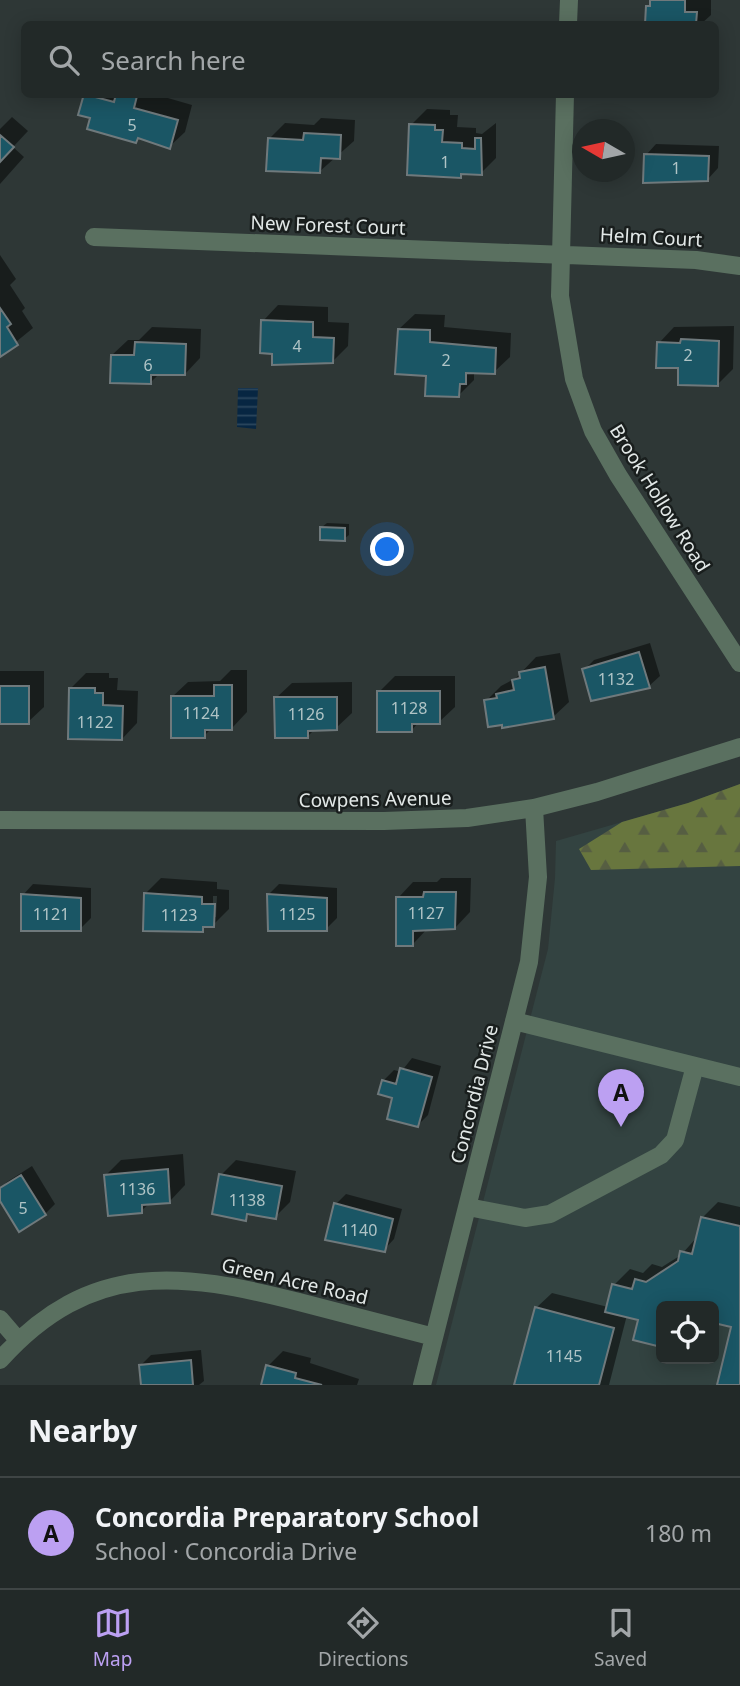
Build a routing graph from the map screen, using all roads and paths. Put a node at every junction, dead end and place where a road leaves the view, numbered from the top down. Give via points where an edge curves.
1 (569, 0) edge
2 (568, 21) edge
3 (565, 98) edge
4 (94, 237) dead end
5 (560, 254) junction
6 (740, 267) edge
7 (740, 663) edge
8 (740, 747) edge
9 (534, 808) junction
10 (0, 820) edge
11 (514, 1021) junction
12 (695, 1066) junction
13 (740, 1077) edge
14 (468, 1207) junction
15 (0, 1319) edge
16 (434, 1337) junction
17 (18, 1340) junction
18 (0, 1360) edge
19 (422, 1385) edge

1 - 2 street
3 - 5 street, Brook Hollow Road
4 - 5 street, New Forest Court
5 - 6 street, Helm Court via 696,260
5 - 7 street, Brook Hollow Road via 564,330 573,379 593,431
8 - 9 street, Cowpens Avenue via 643,780
9 - 10 street, Cowpens Avenue via 430,821
9 - 11 street, Concordia Drive via 536,917
11 - 12 street
11 - 14 street, Concordia Drive
12 - 13 street
12 - 14 street via 674,1140 661,1155 550,1214 525,1218
14 - 16 street, Concordia Drive
15 - 17 street
16 - 17 street, Green Acre Road via 232,1285 157,1278 123,1283 86,1297 47,1317
16 - 19 street, Concordia Drive
17 - 18 street, Green Acre Road

